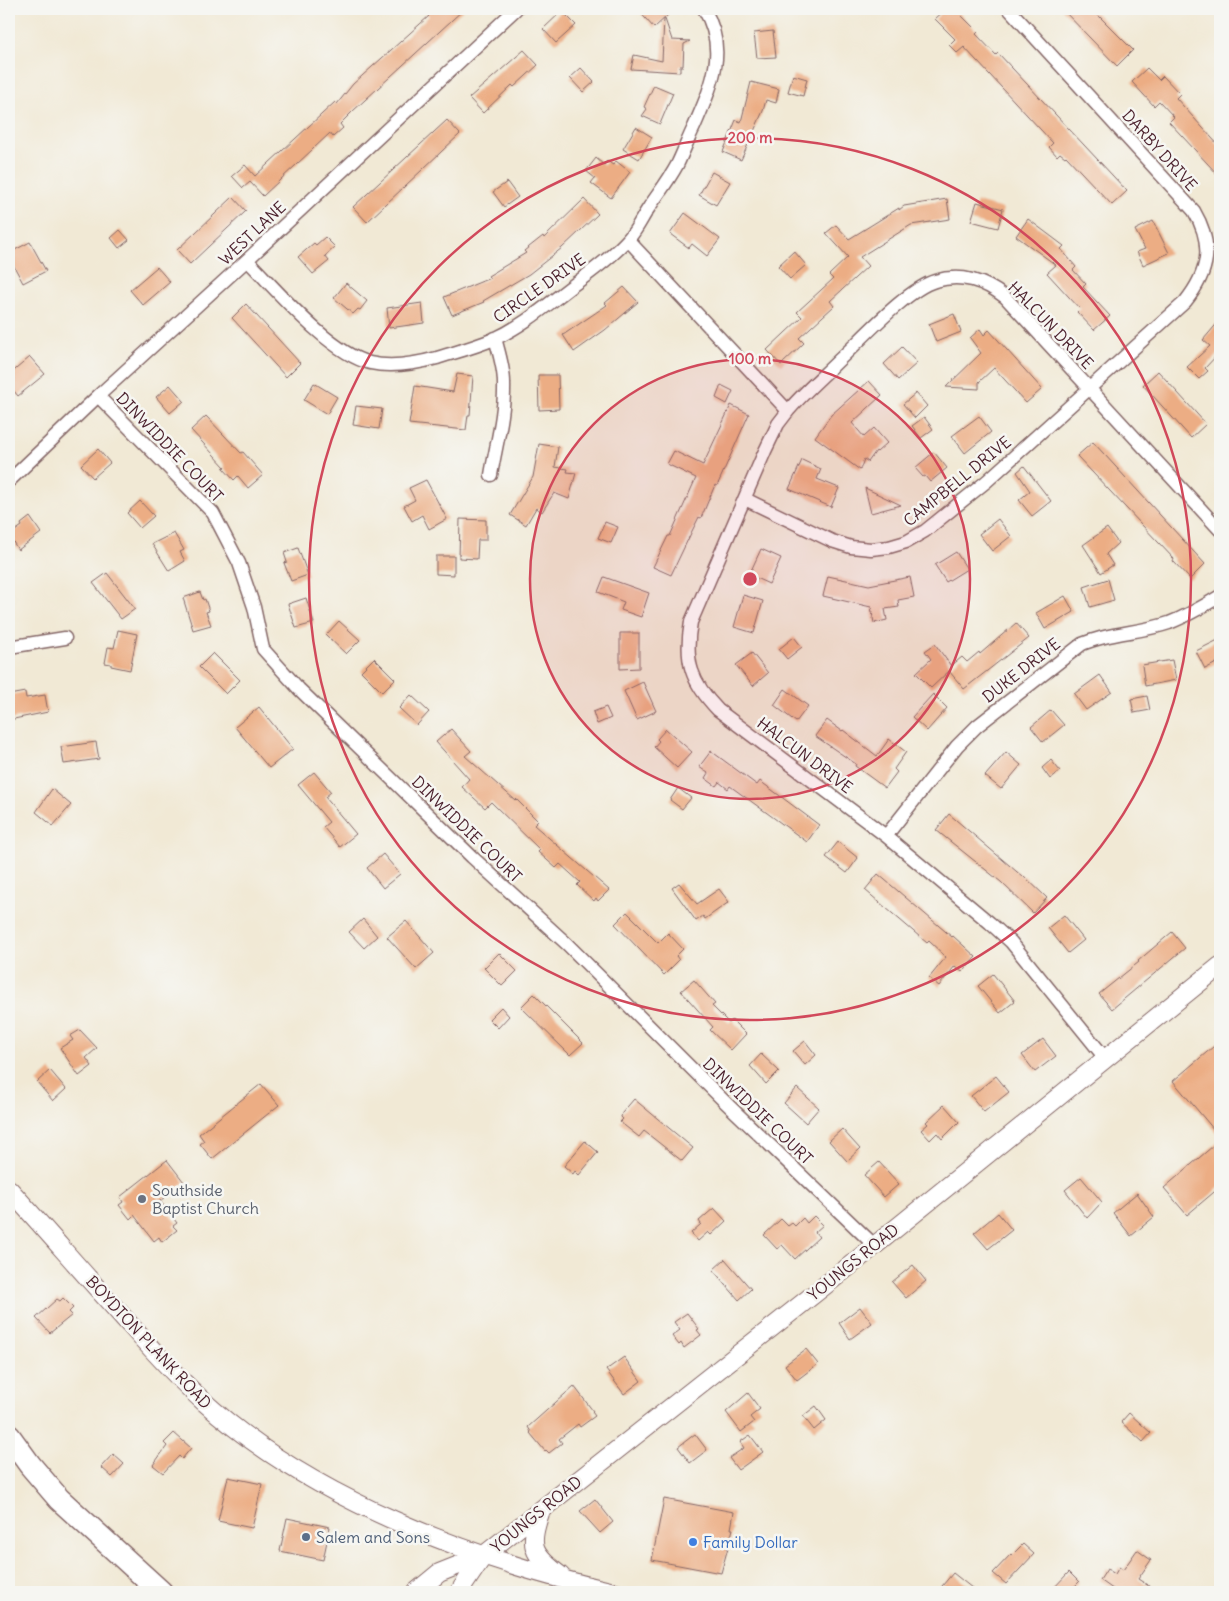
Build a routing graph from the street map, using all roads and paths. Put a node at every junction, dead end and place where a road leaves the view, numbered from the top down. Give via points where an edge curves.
1 (516, 9) edge
2 (704, 9) edge
3 (1009, 9) edge
4 (628, 240) junction
5 (246, 260) junction
6 (495, 338) junction
7 (1090, 389) junction
8 (98, 396) junction
9 (788, 411) junction
10 (491, 475) dead end
11 (9, 481) edge
12 (744, 499) junction
13 (1220, 530) edge
14 (1220, 596) edge
15 (65, 638) dead end
16 (9, 646) edge
17 (886, 836) junction
18 (1220, 966) edge
19 (1105, 1058) junction
20 (9, 1189) edge
21 (874, 1246) junction
22 (9, 1436) edge
23 (541, 1509) junction
24 (484, 1555) junction
25 (569, 1582) junction
26 (161, 1592) edge
27 (416, 1592) edge
28 (460, 1592) edge
29 (614, 1592) edge

1 - 5 street, WEST LANE
2 - 4 street, CIRCLE DRIVE via 716,48 711,88 676,165
3 - 7 street, DARBY DRIVE via 1194,211 1205,235 1206,264 1195,290
4 - 6 street, CIRCLE DRIVE via 582,280
4 - 9 street
5 - 6 street, CIRCLE DRIVE via 317,331 348,354 368,362 397,366 427,361
5 - 8 street, WEST LANE
6 - 10 street via 502,367 504,402
7 - 9 street, HALCUN DRIVE via 999,292 981,281 950,277 934,281 912,293
7 - 12 street, CAMPBELL DRIVE via 987,481 925,531 898,544 872,549 832,542
7 - 13 street, HALCUN DRIVE
8 - 11 street, WEST LANE
8 - 21 street, DINWIDDIE COURT via 213,513 239,563 254,607 263,649 306,696 567,944
9 - 12 street, HALCUN DRIVE via 778,424
12 - 17 street, HALCUN DRIVE via 691,622 688,652 695,681 718,710
14 - 17 street, DUKE DRIVE via 1168,623 1098,637 1082,644 977,726 957,746
15 - 16 street
17 - 19 street, HALCUN DRIVE via 1011,942
18 - 19 main road, YOUNGS ROAD
19 - 21 main road, YOUNGS ROAD
20 - 24 main road, BOYDTON PLANK ROAD via 168,1366 202,1401 245,1436 325,1486 373,1510
21 - 23 main road, YOUNGS ROAD
22 - 26 highway via 59,1498
23 - 24 main road, YOUNGS ROAD
23 - 25 main road via 534,1531 535,1550 545,1564
24 - 25 main road, BOYDTON PLANK ROAD
24 - 27 main road via 439,1573
24 - 28 main road
25 - 29 main road, BOYDTON PLANK ROAD

